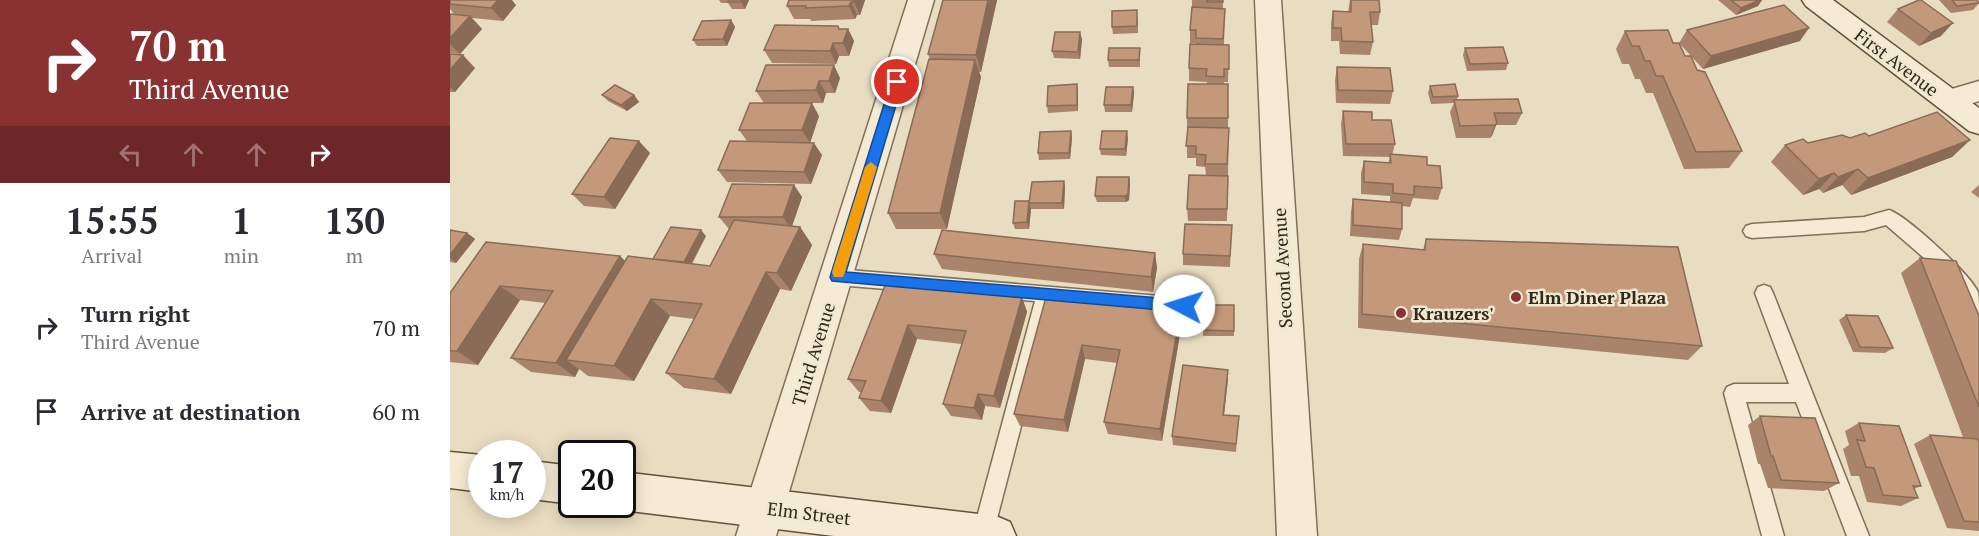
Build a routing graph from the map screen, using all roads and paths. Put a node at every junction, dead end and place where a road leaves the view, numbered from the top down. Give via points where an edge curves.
1 (921, 0) edge
2 (1268, 0) edge
3 (1815, 0) edge
4 (1979, 91) edge
5 (1948, 100) junction
6 (1979, 123) edge
7 (1752, 231) dead end
8 (837, 277) junction
9 (1764, 293) dead end
10 (1046, 294) junction
11 (1184, 306) dead end
12 (1979, 307) edge
13 (1803, 393) junction
14 (450, 470) edge
15 (468, 472) edge
16 (636, 494) edge
17 (761, 522) edge
18 (989, 535) edge
19 (1297, 536) edge
20 (1773, 536) edge
21 (1858, 536) edge

1 - 8 street, Third Avenue
2 - 19 street, Second Avenue
3 - 5 street, First Avenue
4 - 5 street
5 - 6 street, First Avenue
7 - 12 lane via 1864,224 1889,217 1918,238
8 - 10 lane
8 - 17 street, Third Avenue
9 - 13 lane
10 - 11 lane
10 - 18 lane
13 - 20 lane via 1734,393
13 - 21 lane
14 - 15 street
16 - 17 street, Elm Street
17 - 18 street, Elm Street

